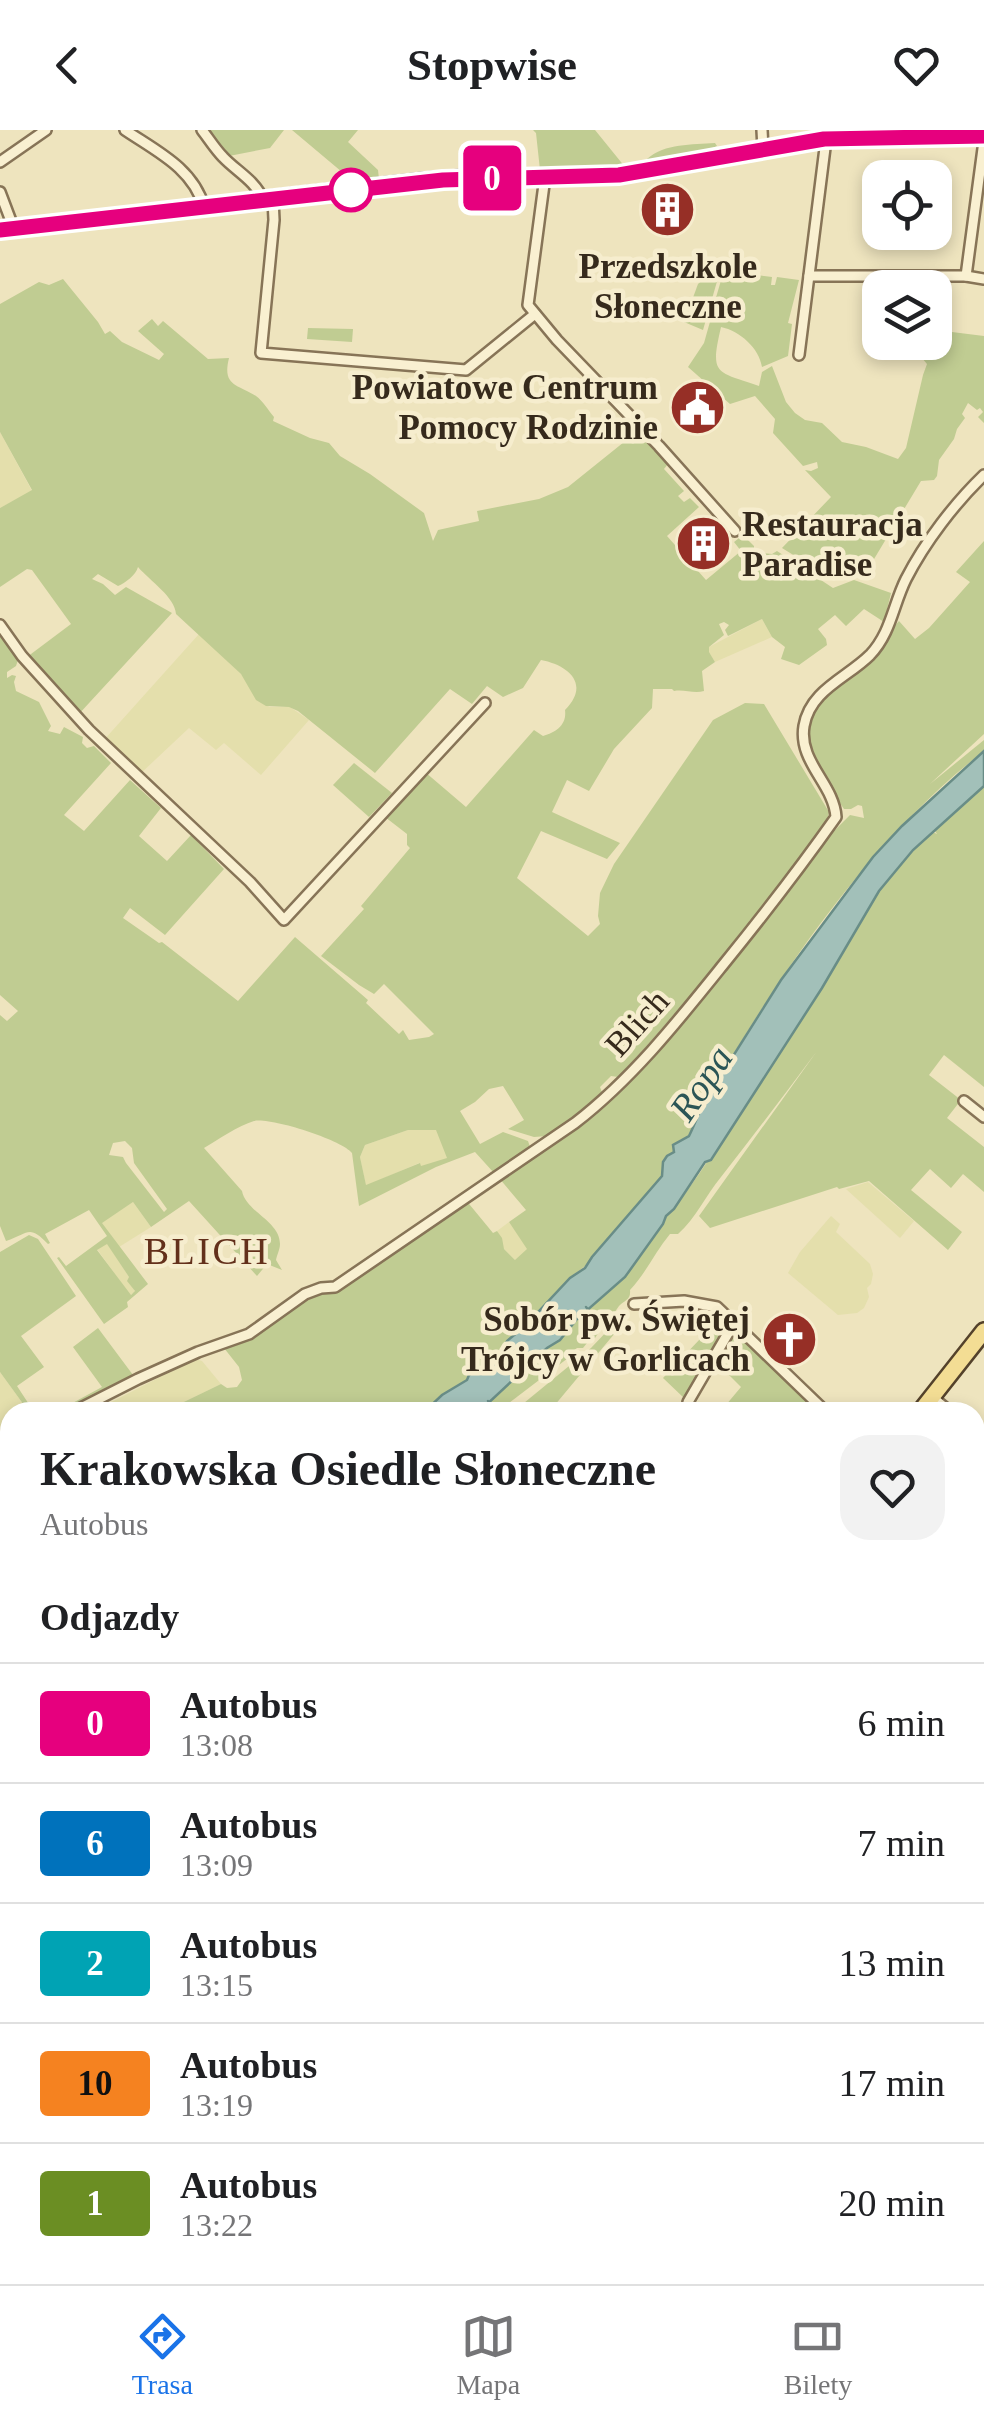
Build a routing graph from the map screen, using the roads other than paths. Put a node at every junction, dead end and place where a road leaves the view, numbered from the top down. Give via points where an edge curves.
1 (46, 130) edge
2 (124, 130) edge
3 (202, 130) edge
4 (762, 130) edge
5 (984, 138) edge
6 (824, 139) junction
7 (763, 149) junction
8 (0, 162) edge
9 (545, 177) junction
10 (0, 192) edge
11 (268, 199) junction
12 (204, 207) junction
13 (7, 230) edge
14 (809, 276) junction
15 (966, 276) junction
16 (984, 279) edge
17 (536, 314) junction
18 (800, 355) dead end
19 (984, 475) edge
20 (736, 531) dead end
21 (0, 625) edge
22 (485, 703) dead end
23 (964, 1100) dead end
24 (984, 1116) edge
25 (634, 1304) dead end
26 (734, 1324) junction
27 (984, 1331) edge
28 (932, 1397) junction
29 (92, 1402) edge
30 (688, 1402) dead end
31 (816, 1402) edge
32 (928, 1402) edge
33 (938, 1402) edge

1 - 8 street
2 - 12 street via 180,166
3 - 11 street
4 - 7 street
5 - 6 street
5 - 15 street
6 - 7 street
6 - 14 street
7 - 9 street via 619,175
9 - 11 street via 443,180
9 - 17 street via 528,305
10 - 13 street
11 - 12 street
11 - 17 street via 274,220 261,353 466,370
12 - 13 street
14 - 15 street
14 - 18 street
15 - 16 street
17 - 20 street
19 - 29 street, Blich via 921,554 878,645 807,712 804,750 836,817 687,1010 602,1102 335,1287 306,1294 249,1334
21 - 22 street via 89,730 284,920
23 - 24 street
25 - 26 street via 704,1303 723,1310
26 - 30 street
26 - 31 street
27 - 28 main road
28 - 32 main road
28 - 33 street

